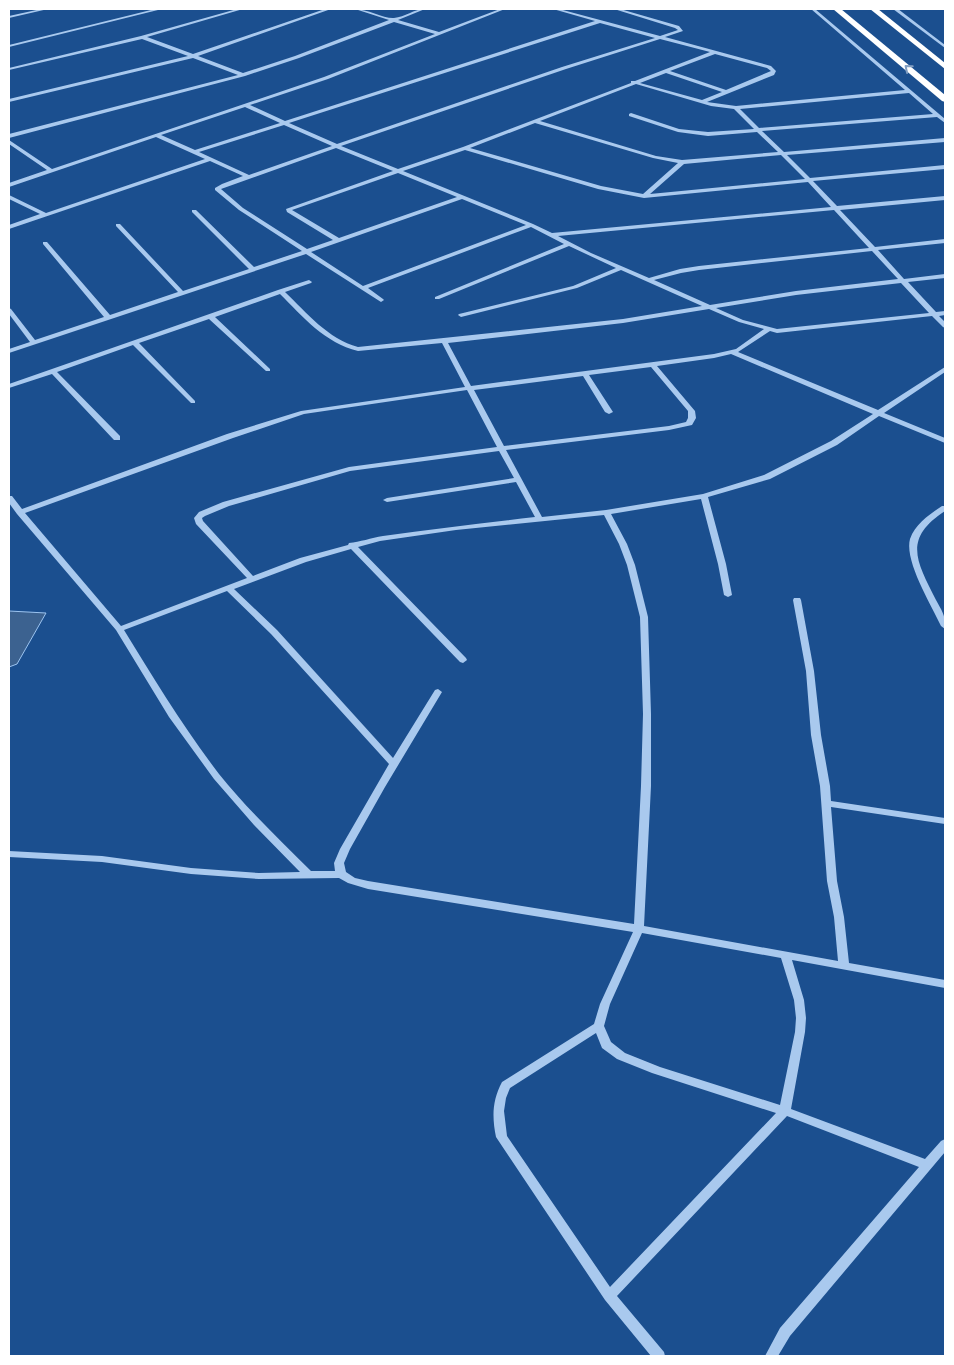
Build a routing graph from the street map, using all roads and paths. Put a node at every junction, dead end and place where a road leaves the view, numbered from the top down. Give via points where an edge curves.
1 (46, 9) edge
2 (160, 9) edge
3 (241, 9) edge
4 (329, 9) edge
5 (357, 9) edge
6 (423, 9) edge
7 (503, 9) edge
8 (555, 9) edge
9 (570, 9) edge
10 (616, 9) edge
11 (813, 9) edge
12 (837, 9) edge
13 (874, 9) edge
14 (895, 9) edge
15 (563, 11) junction
16 (9, 17) edge
17 (393, 20) junction
18 (600, 21) junction
19 (440, 34) junction
20 (932, 35) junction
21 (142, 37) junction
22 (945, 37) edge
23 (660, 38) junction
24 (9, 46) edge
25 (945, 47) edge
26 (714, 52) junction
27 (193, 56) junction
28 (945, 67) edge
29 (9, 69) edge
30 (665, 71) junction
31 (243, 75) junction
32 (633, 82) junction
33 (911, 91) junction
34 (726, 92) junction
35 (945, 99) edge
36 (9, 100) edge
37 (702, 102) junction
38 (247, 106) junction
39 (736, 108) junction
40 (937, 114) junction
41 (632, 115) dead end
42 (533, 121) junction
43 (945, 121) edge
44 (284, 123) junction
45 (758, 130) junction
46 (156, 135) junction
47 (9, 136) edge
48 (945, 140) edge
49 (9, 142) edge
50 (338, 147) junction
51 (465, 148) junction
52 (20, 150) junction
53 (9, 152) edge
54 (195, 152) junction
55 (782, 154) junction
56 (211, 159) junction
57 (682, 162) junction
58 (945, 167) edge
59 (51, 171) junction
60 (399, 172) junction
61 (249, 177) junction
62 (808, 179) junction
63 (9, 185) edge
64 (644, 196) junction
65 (9, 197) edge
66 (463, 197) junction
67 (945, 198) edge
68 (833, 208) junction
69 (194, 212) dead end
70 (44, 214) junction
71 (118, 225) dead end
72 (531, 225) junction
73 (9, 227) edge
74 (551, 235) junction
75 (339, 240) junction
76 (945, 241) edge
77 (45, 243) dead end
78 (569, 244) junction
79 (872, 248) junction
80 (308, 251) junction
81 (622, 268) junction
82 (253, 269) junction
83 (945, 276) edge
84 (651, 279) junction
85 (903, 280) junction
86 (309, 282) dead end
87 (363, 288) junction
88 (280, 291) junction
89 (181, 292) junction
90 (437, 298) dead end
91 (381, 300) dead end
92 (713, 308) junction
93 (9, 310) edge
94 (945, 313) edge
95 (936, 314) junction
96 (461, 315) dead end
97 (210, 316) junction
98 (108, 317) junction
99 (945, 326) edge
100 (767, 330) junction
101 (33, 342) junction
102 (444, 342) junction
103 (135, 343) junction
104 (9, 350) edge
105 (732, 352) junction
106 (652, 364) junction
107 (945, 369) edge
108 (268, 370) dead end
109 (52, 371) junction
110 (585, 374) junction
111 (9, 386) edge
112 (468, 388) junction
113 (193, 402) dead end
114 (609, 412) dead end
115 (881, 413) junction
116 (117, 438) dead end
117 (945, 441) edge
118 (501, 449) junction
119 (517, 480) junction
120 (704, 496) junction
121 (9, 498) edge
122 (387, 500) dead end
123 (945, 508) edge
124 (20, 512) junction
125 (606, 512) junction
126 (540, 520) junction
127 (352, 545) junction
128 (252, 579) junction
129 (228, 588) junction
130 (728, 595) dead end
131 (797, 600) dead end
132 (945, 626) edge
133 (119, 629) junction
134 (463, 660) dead end
135 (438, 692) dead end
136 (394, 764) junction
137 (826, 804) junction
138 (945, 821) edge
139 (9, 854) edge
140 (341, 874) junction
141 (309, 875) junction
142 (639, 929) junction
143 (785, 955) junction
144 (844, 965) junction
145 (945, 984) edge
146 (598, 1026) junction
147 (785, 1111) junction
148 (945, 1144) edge
149 (928, 1165) junction
150 (609, 1296) junction
151 (659, 1356) edge
152 (771, 1356) edge

1 - 16 street
2 - 24 street
3 - 21 street
4 - 27 street
5 - 17 street
6 - 17 street
7 - 19 street
8 - 15 street
9 - 15 street
10 - 23 street via 682,29
11 - 33 street
35 -> 12 highway
13 - 28 highway
14 - 20 street
15 - 18 street
17 - 19 street
17 - 31 street
18 - 23 street
18 - 44 street
19 - 38 street
20 - 22 street
20 - 25 street
21 - 27 street
21 - 29 street
23 - 26 street
23 - 50 street
26 - 30 street
26 - 34 street via 774,70 772,74
27 - 31 street
27 - 36 street
30 - 32 street
30 - 34 street
31 - 47 street
32 - 37 street
32 - 42 street
33 - 39 street
33 - 40 street
34 - 37 street
37 - 39 street
38 - 44 street
38 - 46 street
39 - 45 street
40 - 43 street
40 - 45 street
41 - 45 street via 696,133
42 - 51 street
42 - 57 street via 654,157
44 - 50 street
44 - 54 street
45 - 55 street
46 - 54 street
46 - 59 street
48 - 55 street
49 - 52 street
50 - 60 street
50 - 61 street
51 - 60 street
51 - 64 street via 600,188
52 - 53 street
52 - 59 street
54 - 56 street
55 - 57 street
55 - 62 street
56 - 61 street
56 - 70 street
57 - 64 street
58 - 62 street
59 - 63 street
60 - 66 street
60 - 75 street via 289,209
61 - 80 street via 220,187 218,192
62 - 64 street
62 - 68 street
65 - 70 street
66 - 72 street
66 - 75 street
67 - 68 street
68 - 74 street
68 - 79 street
69 - 82 street
70 - 73 street
71 - 89 street
72 - 74 street
72 - 87 street
74 - 78 street
75 - 80 street
76 - 79 street
77 - 98 street
78 - 81 street
78 - 90 street
79 - 84 street via 699,268
79 - 85 street
80 - 82 street
80 - 87 street
81 - 84 street
81 - 96 street via 568,289
82 - 89 street
83 - 85 street
84 - 92 street
85 - 92 street via 796,293
85 - 95 street
86 - 88 street
87 - 91 street
88 - 97 street
88 - 102 street via 336,342 349,348
89 - 98 street
92 - 100 street
92 - 102 street
93 - 101 street
94 - 95 street
95 - 99 street
95 - 100 street
97 - 103 street
97 - 108 street
98 - 101 street
100 - 105 street
101 - 104 street
102 - 112 street
103 - 109 street
103 - 113 street
105 - 106 street
105 - 115 street
106 - 110 street
106 - 118 street via 690,411 690,423
107 - 115 street
109 - 111 street
109 - 116 street
110 - 112 street
110 - 114 street
112 - 118 street
112 - 124 street via 336,406 280,418
115 - 117 street
115 - 120 street via 795,464 767,477
118 - 119 street
118 - 128 street via 326,474 202,514 199,522
119 - 122 street
119 - 126 street
120 - 125 street
120 - 130 street
121 - 124 street
123 - 132 street via 919,530 913,546 922,577
124 - 133 street
125 - 126 street
125 - 142 street via 631,565 644,625 647,741
126 - 127 street via 414,534
127 - 128 street
127 - 134 street
128 - 129 street
129 - 133 street
129 - 136 street via 274,632
131 - 137 street via 810,671
133 - 141 street via 172,715 217,777
135 - 136 street
136 - 140 street via 346,849 339,864
137 - 138 street
137 - 144 street
139 - 141 street via 259,876
140 - 141 street
140 - 142 street via 368,885
142 - 143 street
142 - 146 street
143 - 144 street
143 - 147 street via 801,1018
144 - 145 street
146 - 147 street via 606,1045 621,1056
146 - 150 street via 506,1085 499,1098 497,1116 502,1137
147 - 149 street
147 - 150 street
148 - 149 street
149 - 152 street via 786,1332
150 - 151 street

